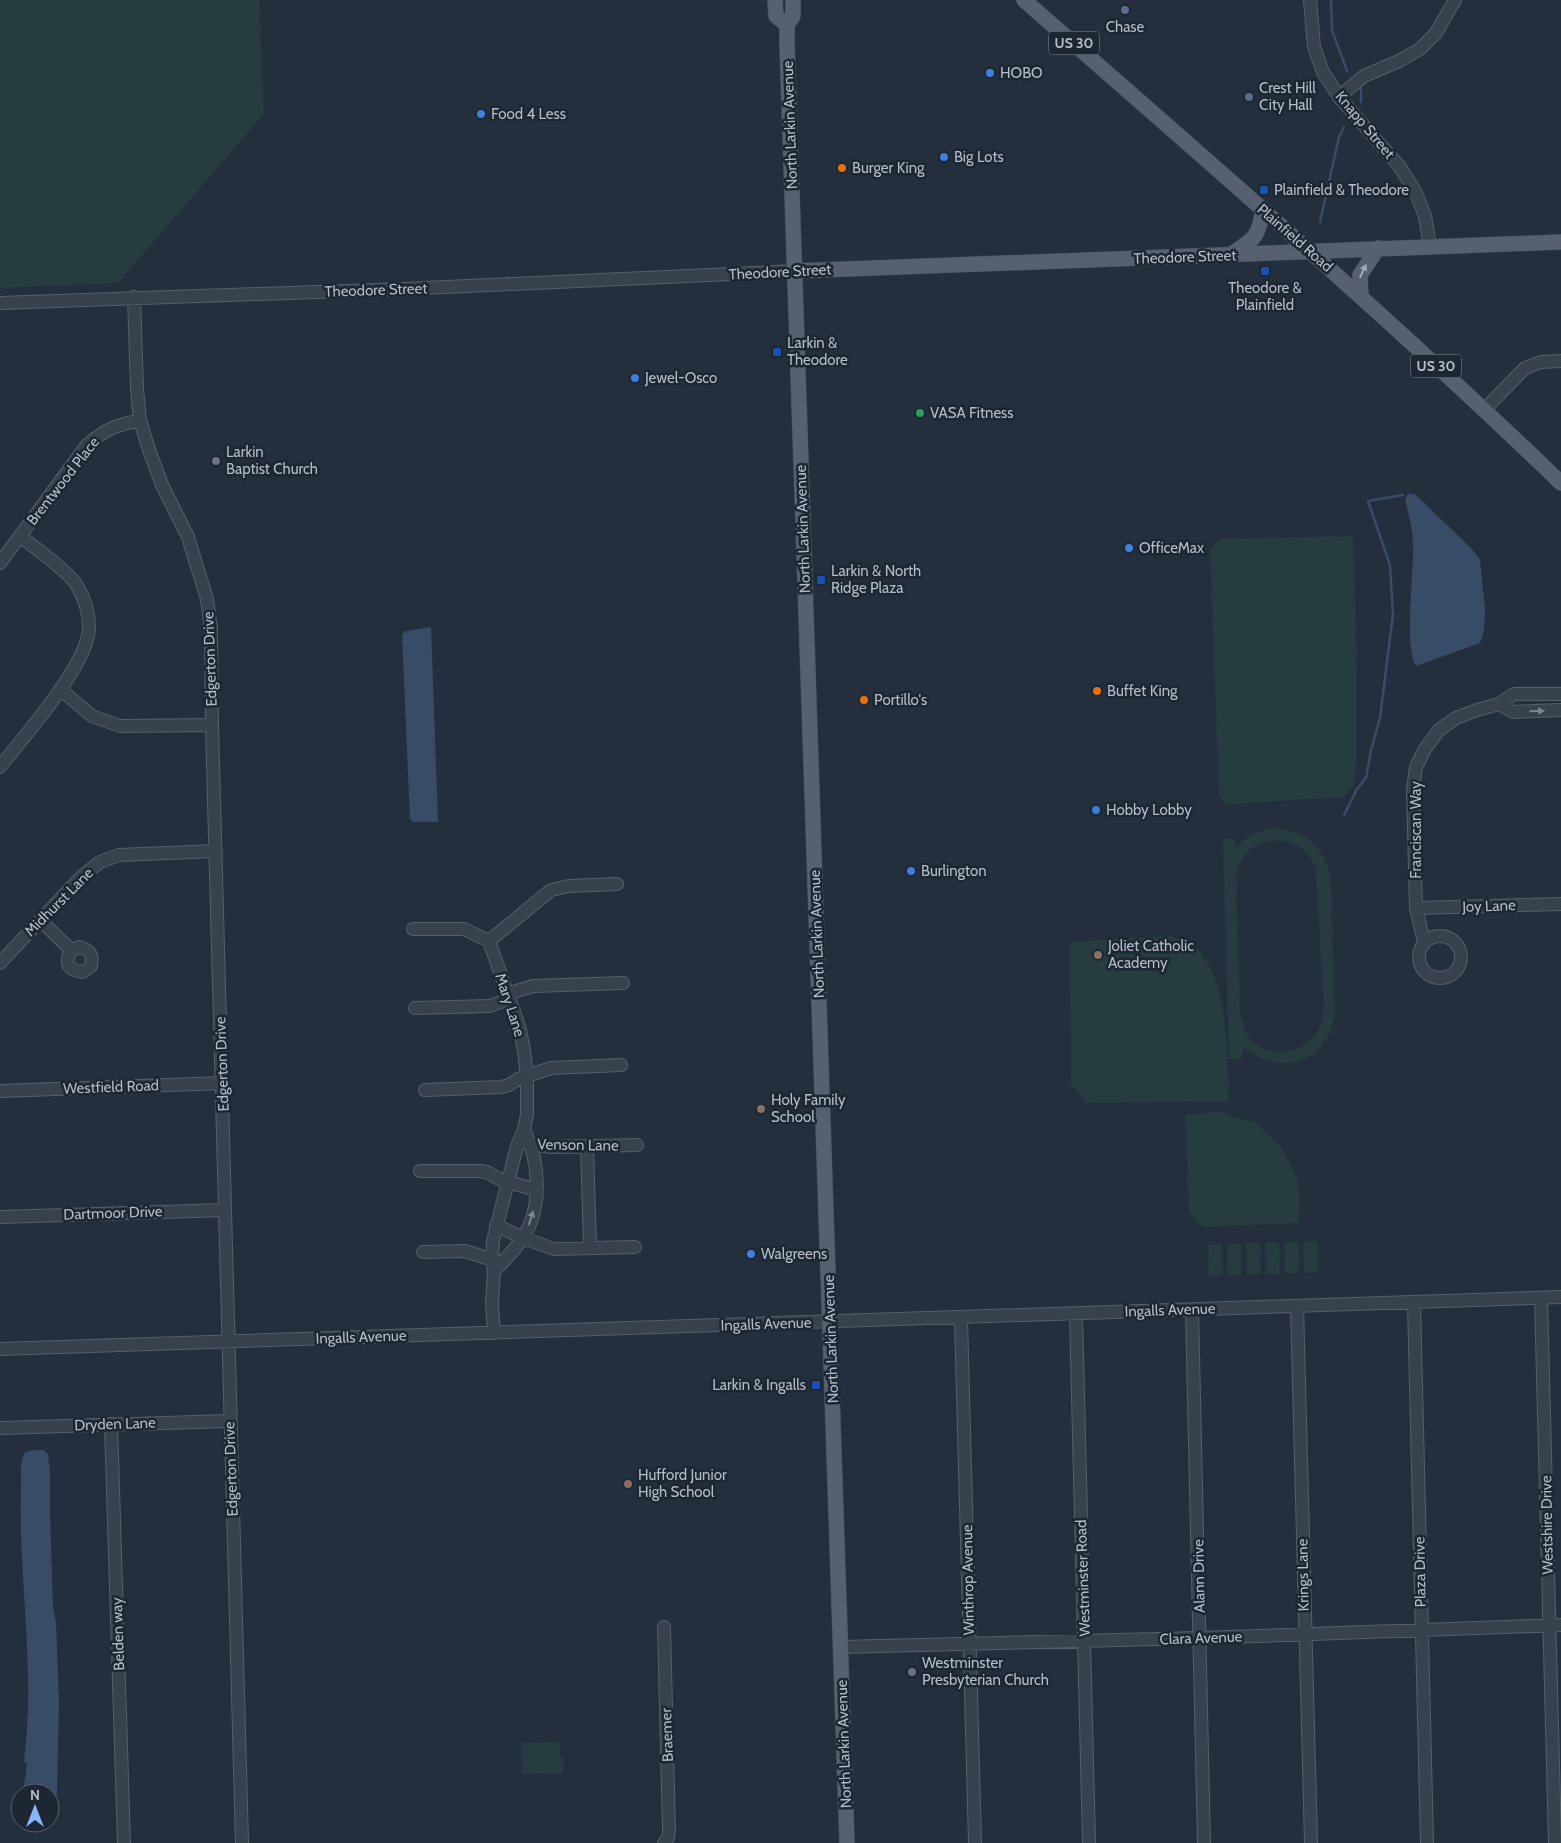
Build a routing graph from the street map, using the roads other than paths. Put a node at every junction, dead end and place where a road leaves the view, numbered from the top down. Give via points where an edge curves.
1 (775, 0) edge
2 (793, 0) edge
3 (1024, 0) edge
4 (1310, 0) edge
5 (1455, 0) edge
6 (787, 25) junction
7 (1339, 97) junction
8 (1264, 210) junction
9 (1561, 242) edge
10 (1430, 246) junction
11 (1378, 248) junction
12 (1310, 250) junction
13 (1229, 255) junction
14 (795, 271) junction
15 (134, 297) junction
16 (1361, 297) junction
17 (0, 303) edge
18 (1561, 361) edge
19 (1485, 409) junction
20 (140, 420) junction
21 (1561, 483) edge
22 (21, 537) junction
23 (0, 563) edge
24 (60, 689) junction
25 (1514, 691) junction
26 (1561, 694) edge
27 (1499, 704) junction
28 (1561, 710) edge
29 (1513, 715) junction
30 (212, 725) junction
31 (0, 767) edge
32 (216, 851) junction
33 (617, 884) dead end
34 (1561, 904) edge
35 (1416, 908) junction
36 (40, 920) junction
37 (413, 929) dead end
38 (489, 941) junction
39 (1424, 942) dead end
40 (71, 950) dead end
41 (0, 963) edge
42 (623, 983) dead end
43 (508, 996) junction
44 (415, 1008) dead end
45 (621, 1066) dead end
46 (527, 1077) junction
47 (222, 1083) junction
48 (425, 1090) dead end
49 (0, 1091) edge
50 (525, 1138) junction
51 (637, 1145) dead end
52 (587, 1146) junction
53 (420, 1171) dead end
54 (508, 1181) junction
55 (536, 1190) junction
56 (225, 1210) junction
57 (0, 1217) edge
58 (496, 1224) junction
59 (523, 1238) junction
60 (635, 1247) dead end
61 (590, 1248) junction
62 (423, 1252) dead end
63 (496, 1265) junction
64 (1561, 1297) edge
65 (1541, 1298) junction
66 (1414, 1302) junction
67 (1297, 1306) junction
68 (1192, 1310) junction
69 (1076, 1314) junction
70 (961, 1318) junction
71 (830, 1322) junction
72 (494, 1333) junction
73 (228, 1342) junction
74 (0, 1350) edge
75 (230, 1421) junction
76 (112, 1424) junction
77 (0, 1428) edge
78 (1555, 1626) edge
79 (664, 1627) dead end
80 (1421, 1631) junction
81 (1304, 1634) junction
82 (1200, 1638) junction
83 (1085, 1641) junction
84 (970, 1644) junction
85 (841, 1647) junction
86 (124, 1843) edge
87 (242, 1843) edge
88 (664, 1843) edge
89 (848, 1843) edge
90 (976, 1843) edge
91 (1089, 1843) edge
92 (1204, 1843) edge
93 (1311, 1843) edge
94 (1427, 1843) edge
95 (1555, 1843) edge

1 - 6 main road, North Larkin Avenue via 776,16
2 - 6 main road, North Larkin Avenue via 793,16
3 - 8 main road, Plainfield Road / US 30
4 - 7 street, Knapp Street via 1314,48
5 - 7 street via 1436,33 1420,49 1364,76
6 - 14 main road, North Larkin Avenue
7 - 10 street, Knapp Street via 1386,150 1416,193 1425,216
8 - 12 main road, Plainfield Road / US 30
8 - 13 main road via 1254,239
9 - 10 main road, Theodore Street
10 - 11 main road, Theodore Street
11 - 12 main road, Theodore Street
16 -> 11 main road via 1360,275
12 - 13 main road, Theodore Street
12 - 16 main road, Plainfield Road / US 30
13 - 14 main road, Theodore Street
14 - 15 street, Theodore Street via 413,289
14 - 71 main road, North Larkin Avenue
15 - 17 street, Theodore Street
15 - 20 street, Edgerton Drive
16 - 19 main road, Plainfield Road / US 30
18 - 19 street via 1540,362 1525,368
19 - 21 main road, Plainfield Road / US 30
20 - 22 street, Brentwood Place via 101,432 87,445
20 - 30 street, Edgerton Drive via 162,486 188,538 207,599 211,629
22 - 23 street, Brentwood Place
22 - 24 street via 75,582 87,607 89,629 82,653
24 - 30 street via 92,716 120,726
24 - 31 street
25 - 26 street
25 - 27 street, Franciscan Way
25 - 29 street
27 - 29 street
27 - 35 street, Franciscan Way via 1456,718 1439,730 1416,767 1413,790
29 -> 28 street
30 - 32 street, Edgerton Drive
32 - 36 street, Midhurst Lane via 129,854 100,862
32 - 47 street, Edgerton Drive
33 - 38 street via 550,890
34 - 35 street, Joy Lane
35 - 39 street, Franciscan Way
36 - 40 street
36 - 41 street, Midhurst Lane
37 - 38 street via 464,929
38 - 43 street, Mary Lane
42 - 43 street via 533,986
43 - 44 street via 490,1006
43 - 46 street, Mary Lane via 519,1026
45 - 46 street via 551,1068
46 - 48 street via 501,1087
46 - 50 street, Mary Lane
47 - 49 street, Westfield Road
47 - 56 street, Edgerton Drive
50 - 52 street, Venson Lane via 549,1147
50 - 54 street, Mary Lane
50 - 55 street, Mary Lane via 537,1174
51 - 52 street, Venson Lane
52 - 61 street
53 - 54 street via 480,1170
54 - 55 street
54 - 58 street, Mary Lane
59 -> 55 street, Mary Lane via 534,1208
56 - 57 street, Dartmoor Drive
56 - 73 street, Edgerton Drive
58 - 59 street
58 - 63 street, Mary Lane
59 - 61 street via 554,1248
59 - 63 street, Mary Lane
60 - 61 street
62 - 63 street via 465,1252
63 - 72 street, Mary Lane via 492,1302
64 - 65 street, Ingalls Avenue
65 - 66 street, Ingalls Avenue
65 - 78 street, Westshire Drive
66 - 67 street, Ingalls Avenue
66 - 80 street, Plaza Drive
67 - 68 street, Ingalls Avenue
67 - 81 street, Krings Lane
68 - 69 street, Ingalls Avenue
68 - 82 street, Alann Drive
69 - 70 street, Ingalls Avenue
69 - 83 street, Westminster Road
70 - 71 street, Ingalls Avenue
70 - 84 street, Winthrop Avenue
71 - 72 street, Ingalls Avenue
71 - 85 main road, North Larkin Avenue
72 - 73 street, Ingalls Avenue
73 - 74 street, Ingalls Avenue
73 - 75 street, Edgerton Drive
75 - 76 street, Dryden Lane
75 - 87 street, Edgerton Drive
76 - 77 street, Dryden Lane
76 - 86 street, Belden way
78 - 80 street, Clara Avenue
78 - 95 street, Westshire Drive
79 - 88 street, Braemer via 670,1830
80 - 81 street, Clara Avenue
80 - 94 street, Plaza Drive
81 - 82 street, Clara Avenue
81 - 93 street, Krings Lane
82 - 83 street, Clara Avenue
82 - 92 street, Alann Drive
83 - 84 street, Clara Avenue
83 - 91 street, Westminster Road
84 - 85 street, Clara Avenue
84 - 90 street, Winthrop Avenue
85 - 89 main road, North Larkin Avenue

